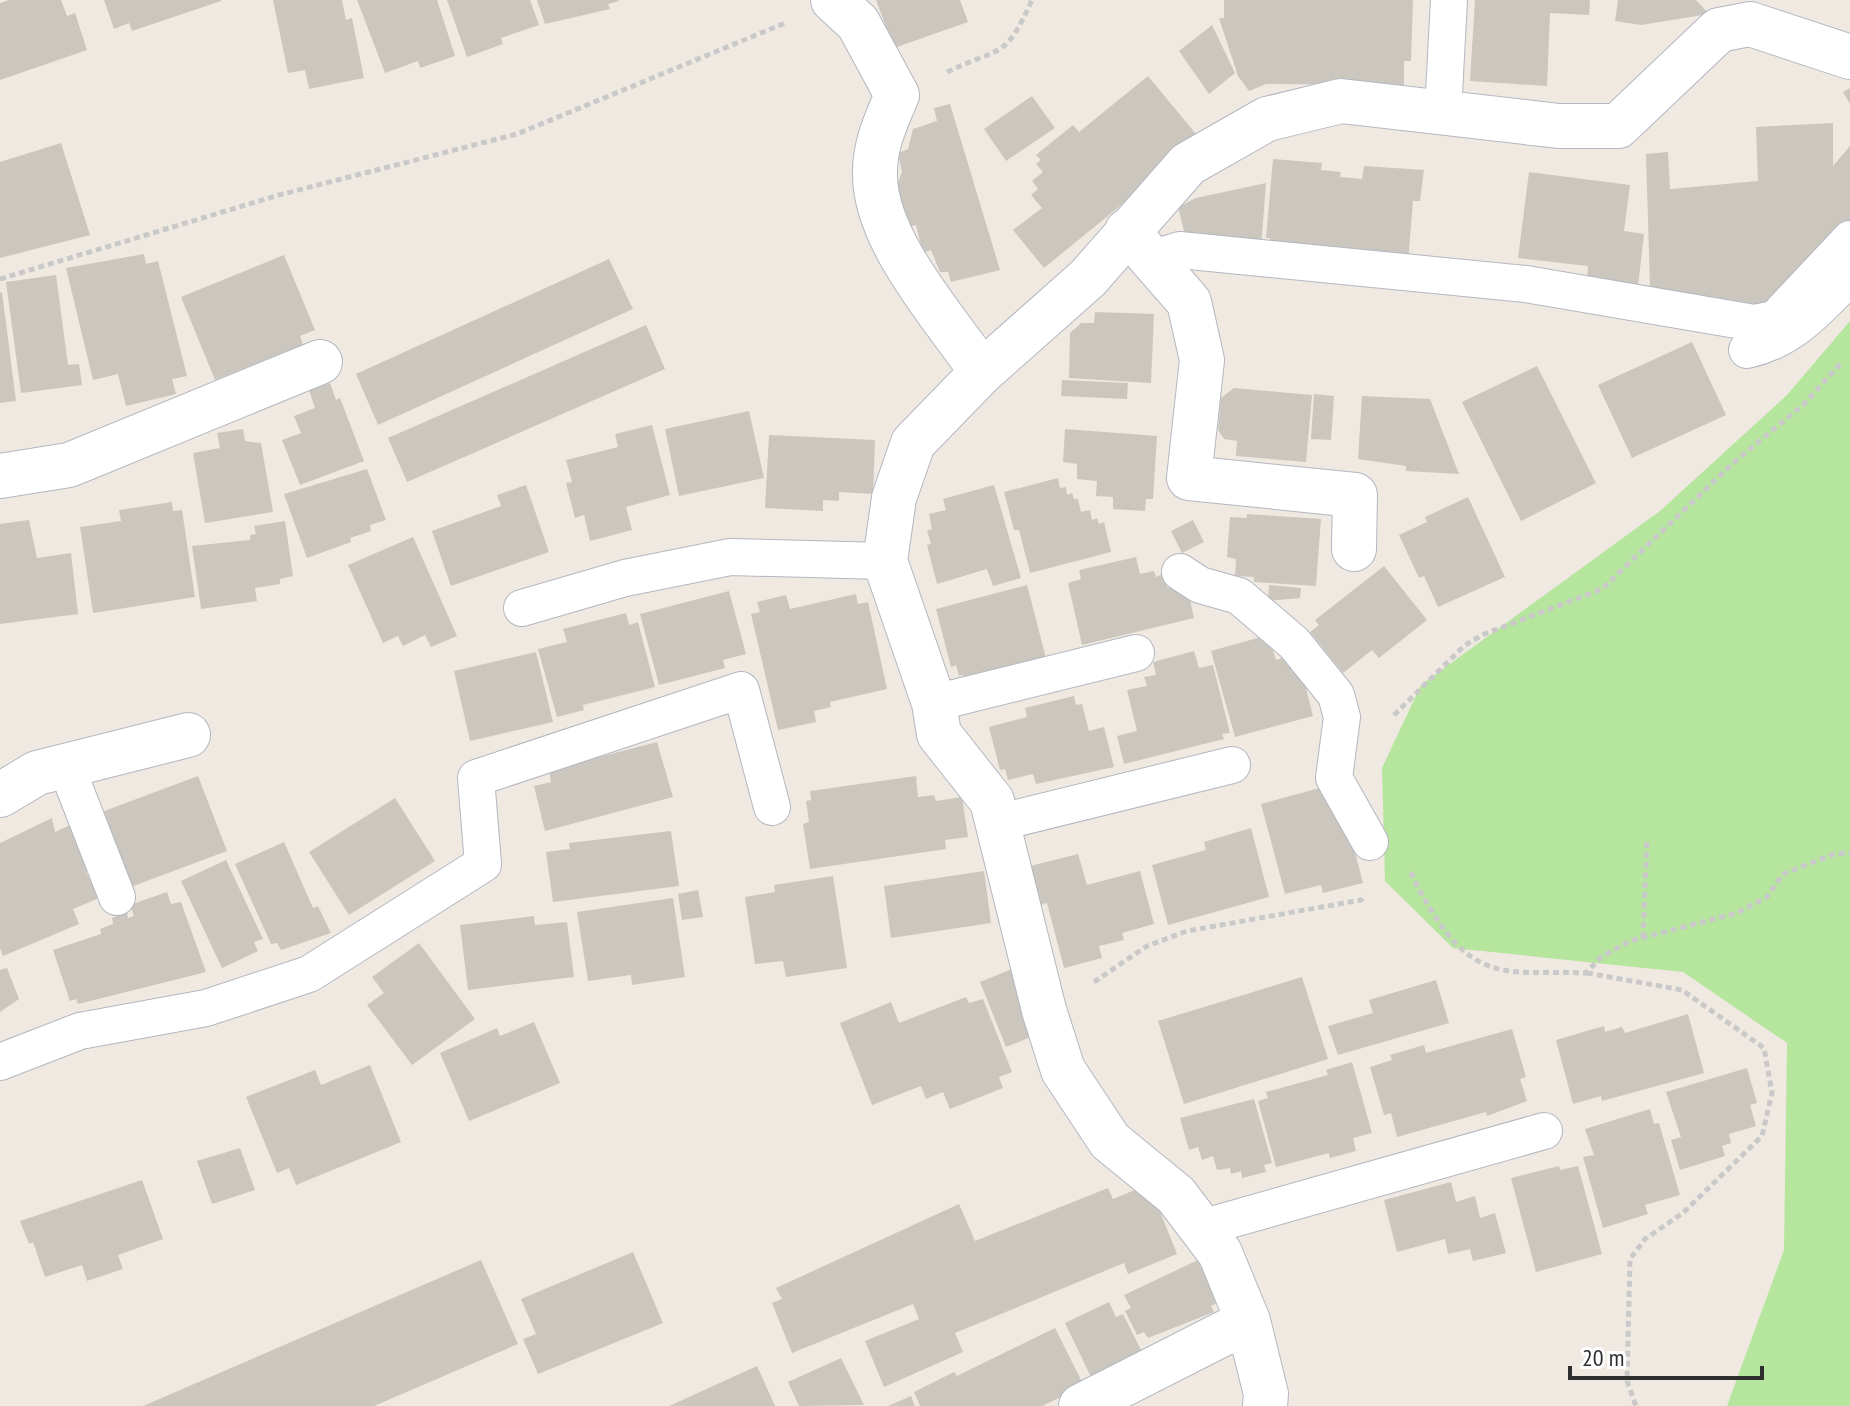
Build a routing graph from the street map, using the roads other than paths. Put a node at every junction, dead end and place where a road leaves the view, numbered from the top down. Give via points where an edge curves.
1 (1449, 0) edge
2 (833, 1) edge
3 (1850, 57) edge
4 (1443, 112) junction
5 (1850, 239) edge
6 (1141, 244) junction
7 (1850, 277) edge
8 (1747, 350) dead end
9 (320, 362) dead end
10 (982, 372) junction
11 (0, 476) edge
12 (1354, 549) dead end
13 (885, 561) junction
14 (1180, 572) dead end
15 (522, 608) dead end
16 (1136, 653) dead end
17 (934, 703) junction
18 (188, 735) dead end
19 (1232, 765) dead end
20 (66, 766) junction
21 (0, 795) edge
22 (772, 807) dead end
23 (997, 823) junction
24 (1370, 842) road end
25 (117, 897) dead end
26 (0, 1062) edge
27 (1544, 1131) dead end
28 (1201, 1228) junction
29 (1248, 1321) junction
30 (1081, 1406) edge
31 (1265, 1406) edge

1 - 4 lane
2 - 10 street via 858,23 897,95 879,138 878,208 906,263
3 - 4 street via 1750,24 1719,30 1618,126 1559,126
4 - 6 street via 1341,101 1267,119 1188,164
5 - 6 lane via 1775,319 1754,323 1526,284
6 - 10 street via 1088,278
6 - 12 street via 1189,302 1202,360 1189,478 1355,495
7 - 8 lane via 1800,328
9 - 11 street via 69,465
10 - 13 street via 913,443 894,498
13 - 15 lane via 730,557 625,578
13 - 17 street
14 - 24 lane via 1200,585 1239,596 1294,643 1336,695 1342,717 1334,778
16 - 17 lane
17 - 23 street via 939,734 992,801
18 - 20 street
19 - 23 lane
20 - 21 street via 37,773
20 - 25 lane
22 - 26 lane via 741,690 476,778 483,864 309,974 206,1008 80,1031
23 - 28 street via 1063,1070 1110,1141 1176,1195
27 - 28 lane
28 - 29 street via 1220,1253
29 - 30 street
29 - 31 street

